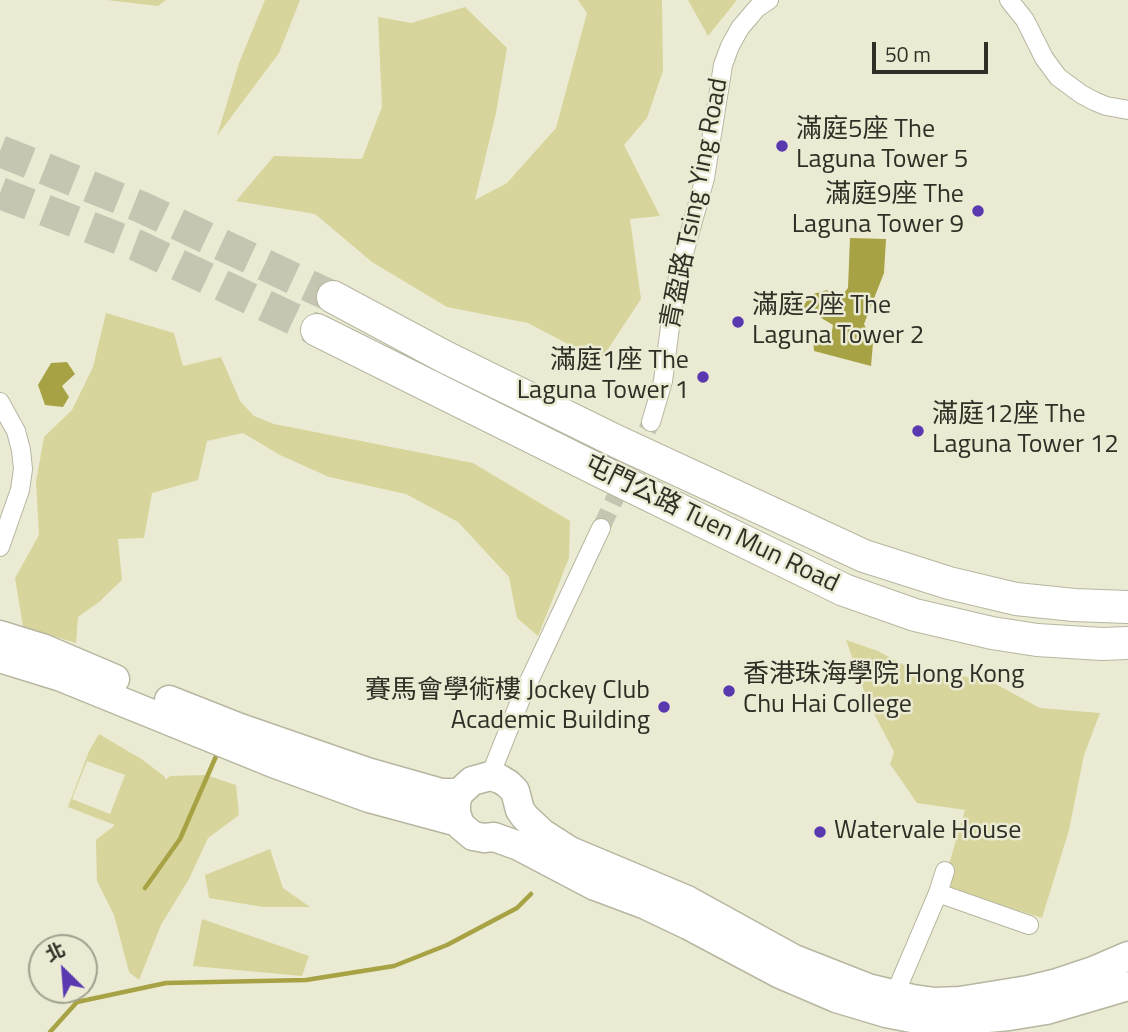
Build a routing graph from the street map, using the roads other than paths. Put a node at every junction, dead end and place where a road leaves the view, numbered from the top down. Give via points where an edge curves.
1 (769, 0) edge
2 (1009, 0) edge
3 (1128, 110) edge
4 (333, 297) tunnel mouth
5 (317, 330) tunnel mouth
6 (0, 402) edge
7 (651, 422) tunnel mouth
8 (601, 528) tunnel mouth
9 (0, 547) edge
10 (1128, 607) edge
11 (0, 635) edge
12 (1128, 643) edge
13 (0, 657) edge
14 (490, 776) junction
15 (459, 793) junction
16 (520, 810) junction
17 (458, 822) junction
18 (494, 837) junction
19 (945, 871) dead end
20 (938, 893) junction
21 (1029, 925) dead end
22 (1128, 956) edge
23 (1128, 970) edge
24 (1128, 986) edge
25 (1028, 990) junction
26 (891, 1004) junction

1 - 7 street, 青盈路 Tsing Ying Road via 740,27 723,65 705,178 679,271 663,381
2 - 3 street via 1058,77 1094,101
4 - 10 highway, 屯門公路 Tuen Mun Road via 618,442 864,556 1016,599
5 - 12 highway, 屯門公路 Tuen Mun Road via 844,590 915,615 992,633 1037,640
6 - 9 street via 16,431 23,469
8 - 14 street
11 - 15 main road via 304,751 441,793
13 - 17 main road via 369,798
14 - 15 main road via 472,781
14 - 16 main road via 509,784
15 - 17 main road
16 - 18 main road via 512,826
16 - 26 main road via 542,833 570,851 687,900 794,959
17 - 18 main road via 473,836
18 - 26 main road via 836,998
19 - 20 street
20 - 21 street
20 - 26 street
22 - 25 main road
23 - 25 main road via 1079,987
24 - 26 main road via 1046,1010 957,1021 932,1021
25 - 26 main road

